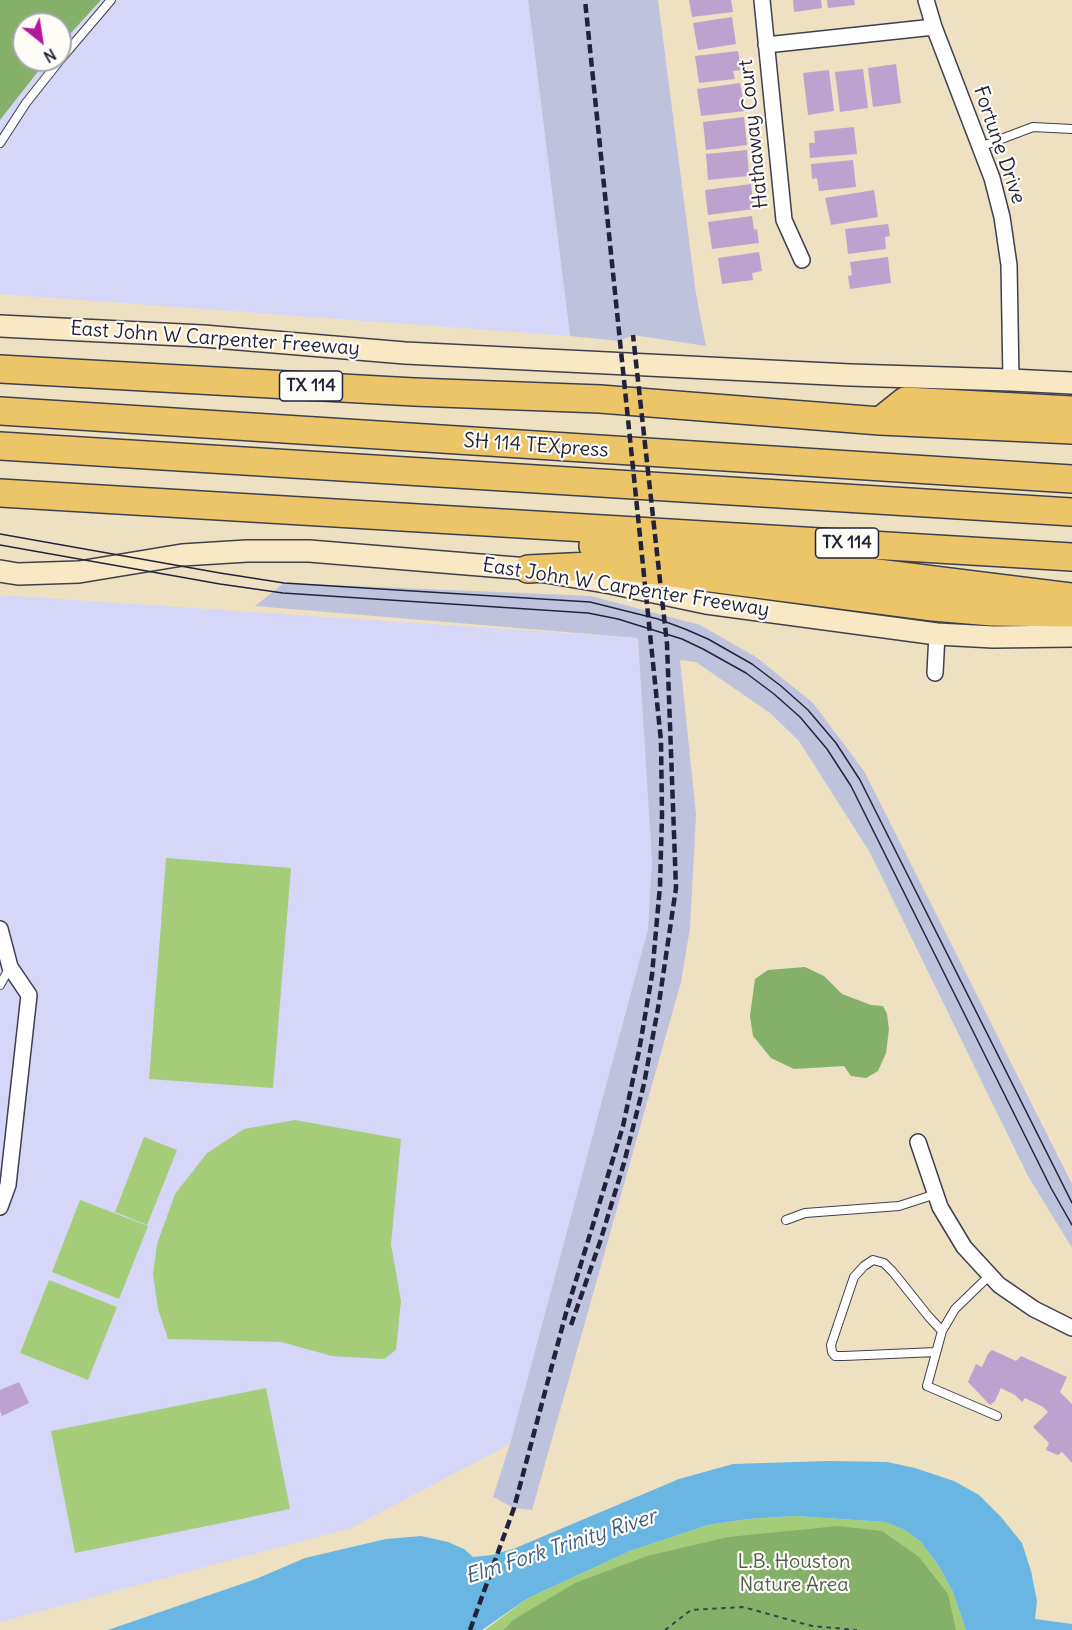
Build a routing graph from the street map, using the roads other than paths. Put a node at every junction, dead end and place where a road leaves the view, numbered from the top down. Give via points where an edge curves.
1 (111, 0) edge
2 (762, 0) edge
3 (926, 0) edge
4 (934, 27) junction
5 (766, 45) junction
6 (72, 46) edge
7 (51, 72) edge
8 (1072, 129) edge
9 (0, 143) edge
10 (980, 147) junction
11 (802, 260) dead end
12 (0, 326) edge
13 (11, 369) edge
14 (1011, 380) junction
15 (1072, 383) edge
16 (1072, 410) edge
17 (0, 411) edge
18 (880, 421) junction
19 (1072, 430) edge
20 (13, 446) edge
21 (1072, 479) edge
22 (12, 494) edge
23 (1072, 512) edge
24 (441, 519) junction
25 (622, 530) junction
26 (1072, 540) edge
27 (1072, 557) edge
28 (528, 569) junction
29 (0, 571) edge
30 (1072, 597) edge
31 (1072, 614) edge
32 (937, 634) junction
33 (1072, 636) edge
34 (935, 673) dead end
35 (0, 929) edge
36 (10, 967) junction
37 (0, 985) edge
38 (918, 1142) dead end
39 (936, 1194) junction
40 (0, 1206) edge
41 (786, 1220) dead end
42 (990, 1275) junction
43 (1072, 1328) edge
44 (942, 1331) junction
45 (936, 1352) junction
46 (997, 1416) dead end

1 - 6 lane
2 - 5 street, Hathaway Court
3 - 4 street, Fortune Drive
4 - 5 street
4 - 10 street, Fortune Drive
5 - 11 street, Hathaway Court via 784,220
7 - 9 lane
8 - 10 lane via 1033,127
10 - 14 street, Fortune Drive via 995,188 1009,265
12 - 14 main road, East John W Carpenter Freeway via 203,336 405,353
13 - 18 highway, East John W Carpenter Freeway / TX 114 via 600,399
14 - 15 main road
16 - 18 highway via 905,401
17 - 21 highway, SH 114 TEXpress
18 - 19 highway, East John W Carpenter Freeway / TX 114
20 - 23 highway, SH 114 TEXpress
22 - 24 highway, TX 114
24 - 25 highway, TX 114
24 - 30 highway via 464,533 861,571
25 - 26 highway via 660,524
25 - 27 highway, TX 114
28 - 29 main road, East John W Carpenter Freeway via 309,551 247,551 182,555 79,573
28 - 31 highway via 611,565 933,607
28 - 32 main road, East John W Carpenter Freeway via 706,603
32 - 33 main road, East John W Carpenter Freeway
32 - 34 street
35 - 36 street
36 - 37 lane
36 - 40 street via 29,995 8,1185
38 - 39 street
39 - 41 lane via 899,1206 805,1213
39 - 42 street via 940,1208 964,1247
42 - 43 street via 1034,1308
42 - 44 lane via 955,1309
44 - 45 lane
44 - 45 lane via 893,1272 884,1263 873,1260 854,1277 831,1345 835,1356
45 - 46 lane via 927,1386

